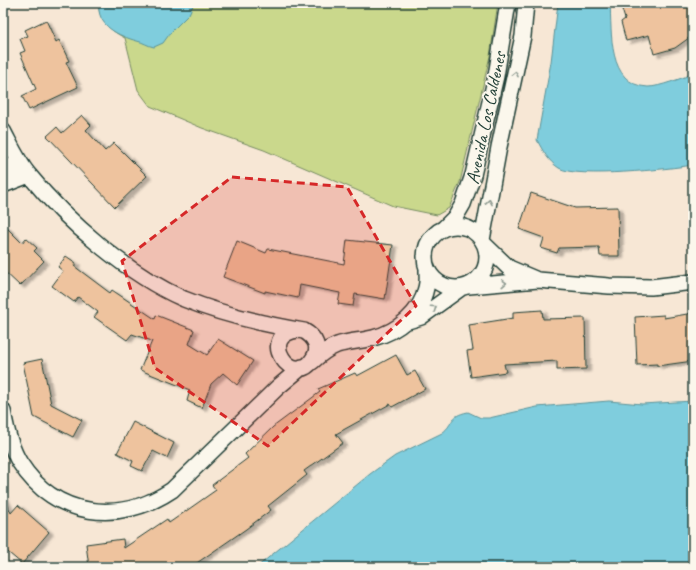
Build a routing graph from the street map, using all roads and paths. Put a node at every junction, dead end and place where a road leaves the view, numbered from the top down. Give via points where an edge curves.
1 (508, 3) edge
2 (526, 3) edge
3 (3, 131) edge
4 (20, 163) junction
5 (3, 169) edge
6 (29, 175) junction
7 (3, 185) edge
8 (443, 229) junction
9 (484, 243) junction
10 (427, 270) junction
11 (538, 280) junction
12 (693, 282) edge
13 (465, 287) junction
14 (404, 323) junction
15 (263, 324) junction
16 (301, 330) junction
17 (347, 342) junction
18 (282, 359) junction
19 (306, 365) junction
20 (278, 387) junction
21 (3, 411) edge

1 - 8 street, Avenida Los Caldenes via 496,76 473,175 463,204 456,216
9 -> 2 street, Avenida Los Caldenes via 499,147 523,36
3 - 4 street
4 - 5 street
4 - 6 street
6 - 7 street
6 - 15 street via 91,237 151,281 208,308
8 - 9 street via 460,226 477,233
8 - 10 street via 435,234 427,246
9 - 11 street via 509,268
9 - 13 street via 488,254 485,269 477,281
10 - 13 street via 441,285 451,288
10 - 14 street via 427,288 421,302
11 - 12 street via 644,287
13 -> 11 street
14 -> 13 street via 421,317
14 - 17 street via 373,338
15 - 16 street
15 - 18 street via 274,340
16 - 17 street
16 - 18 street via 286,333 282,338 279,344
16 - 19 street via 314,339 316,345 315,358
17 - 19 street via 323,352
18 - 19 street via 292,367
18 - 20 street
19 - 20 street
20 - 21 street via 172,490 157,500 119,512 94,511 74,506 42,488 30,476 11,445

